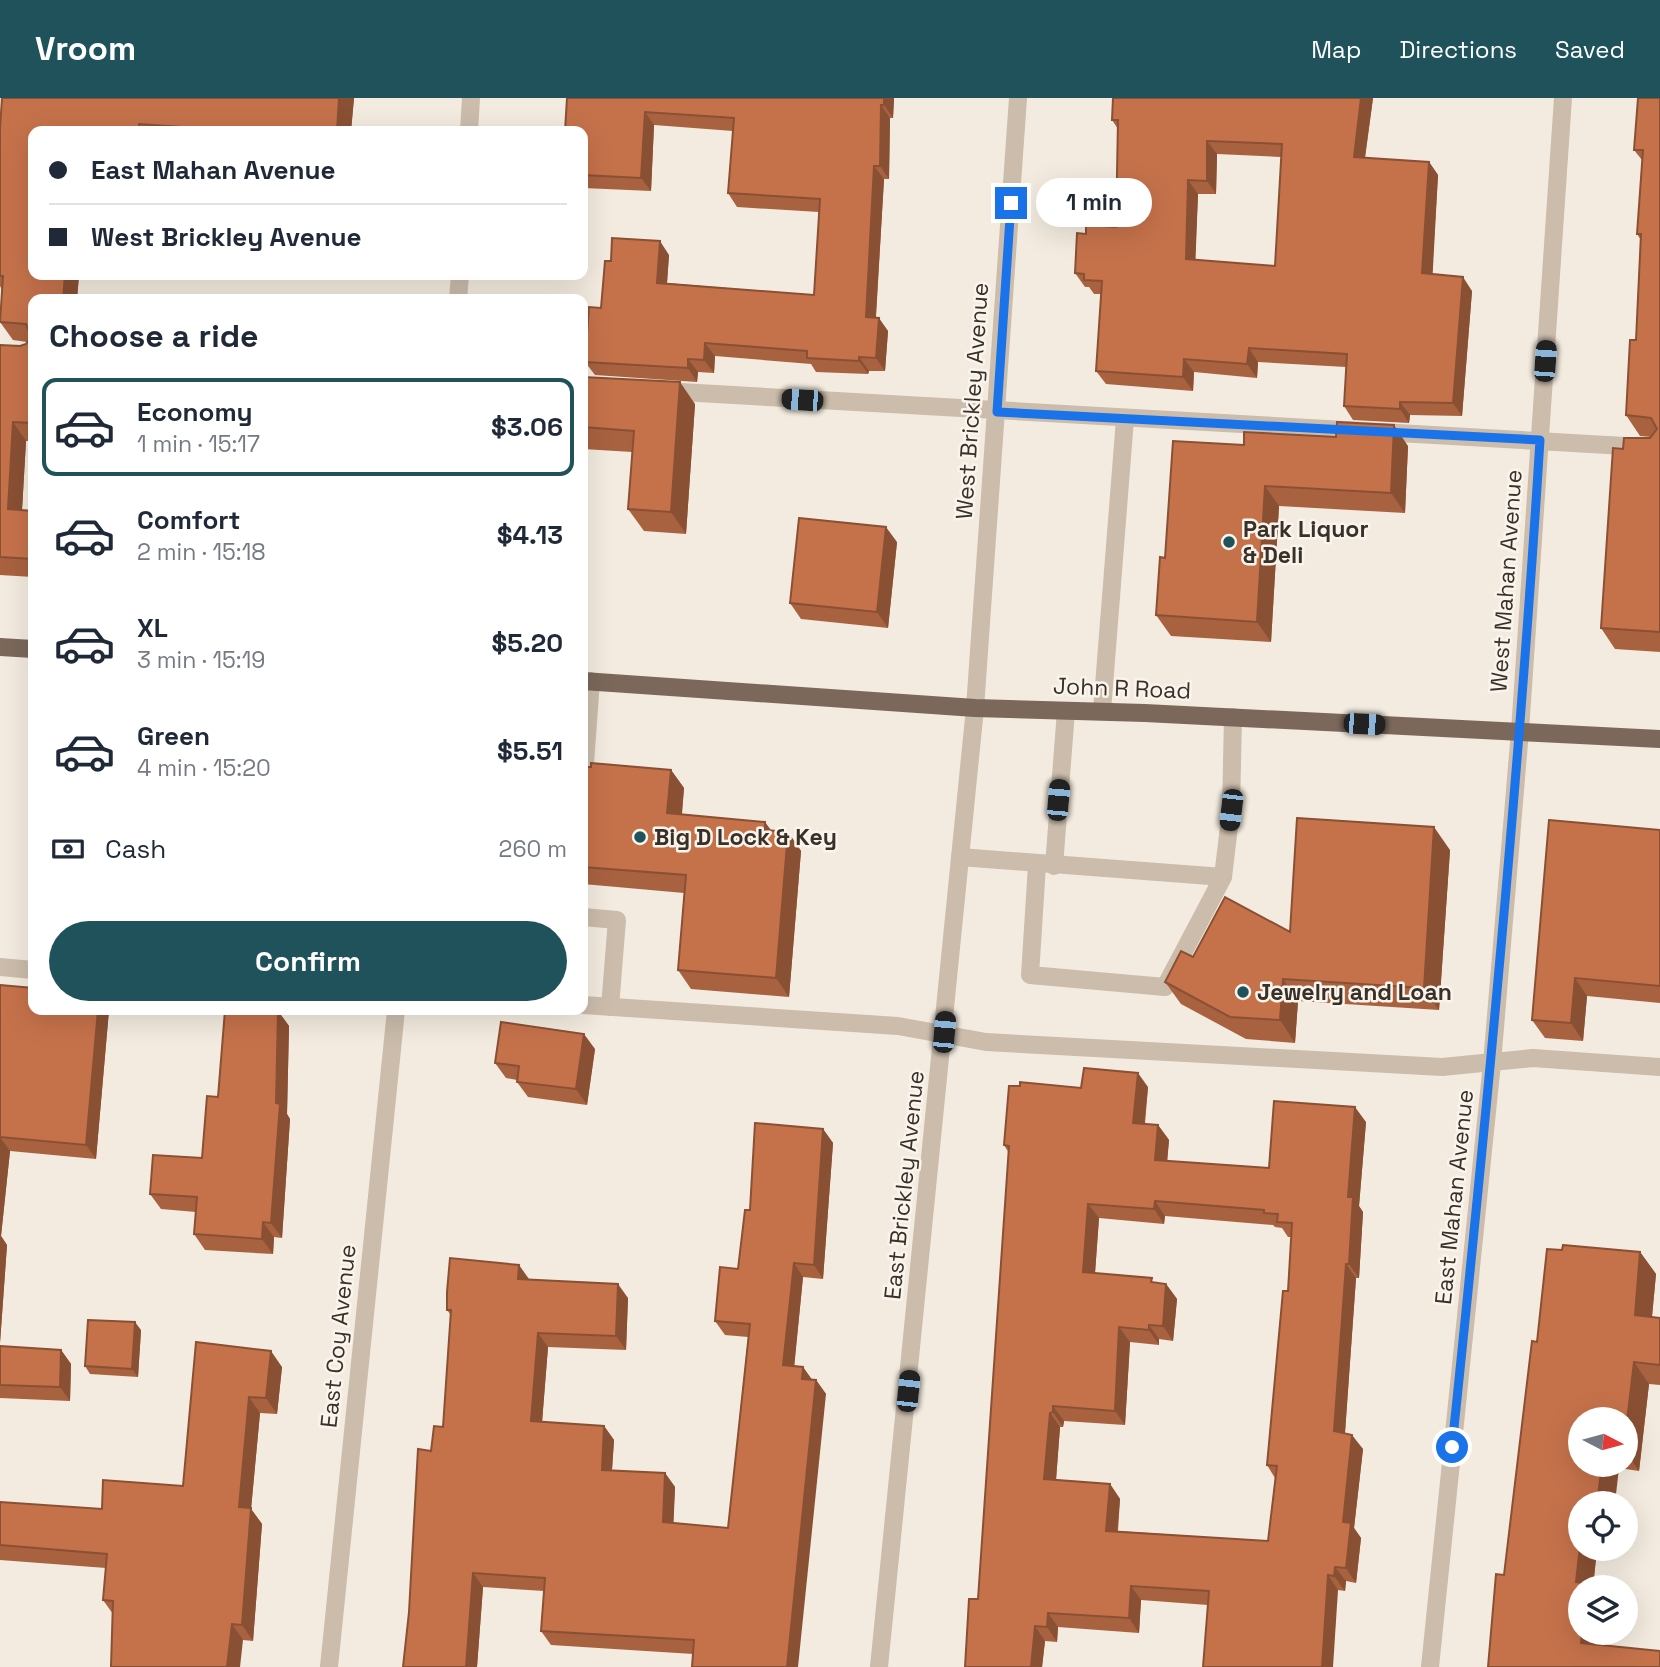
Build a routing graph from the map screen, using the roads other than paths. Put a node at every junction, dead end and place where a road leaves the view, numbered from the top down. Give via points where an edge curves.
1 (471, 98) edge
2 (1018, 98) edge
3 (1563, 98) edge
4 (469, 126) edge
5 (651, 390) edge
6 (997, 412) junction
7 (1125, 419) junction
8 (1540, 440) junction
9 (1660, 448) edge
10 (0, 647) edge
11 (28, 649) edge
12 (588, 681) edge
13 (975, 708) junction
14 (1066, 711) junction
15 (1102, 711) junction
16 (1233, 717) junction
17 (1520, 731) junction
18 (1660, 739) edge
19 (960, 857) junction
20 (1045, 865) junction
21 (1223, 877) junction
22 (588, 917) edge
23 (0, 967) edge
24 (28, 970) edge
25 (588, 1005) edge
26 (610, 1007) junction
27 (395, 1015) edge
28 (944, 1032) junction
29 (1492, 1063) junction
30 (1660, 1067) edge
31 (329, 1667) edge
32 (879, 1667) edge
33 (1430, 1667) edge

1 - 4 street
2 - 6 street, West Brickley Avenue
3 - 8 street, West Mahan Avenue
5 - 6 street
6 - 7 street
6 - 13 street, West Brickley Avenue
7 - 8 street
7 - 15 street
8 - 9 street
8 - 17 street, West Mahan Avenue
10 - 11 main road
12 - 13 main road, John R Road
13 - 14 main road, John R Road
13 - 19 street, East Brickley Avenue
14 - 15 main road, John R Road
14 - 20 street
15 - 16 main road, John R Road
16 - 17 main road, John R Road
16 - 21 street via 1231,810
17 - 18 main road, John R Road
17 - 29 street, East Mahan Avenue
19 - 20 street
19 - 28 street, East Brickley Avenue
20 - 21 street
20 - 21 street via 1030,975 1165,987
22 - 26 street via 617,920
23 - 24 street
25 - 26 street
26 - 28 street
27 - 31 street, East Coy Avenue
28 - 29 street via 986,1042 1442,1067
28 - 32 street, East Brickley Avenue
29 - 30 street via 1533,1058
29 - 33 street, East Mahan Avenue

